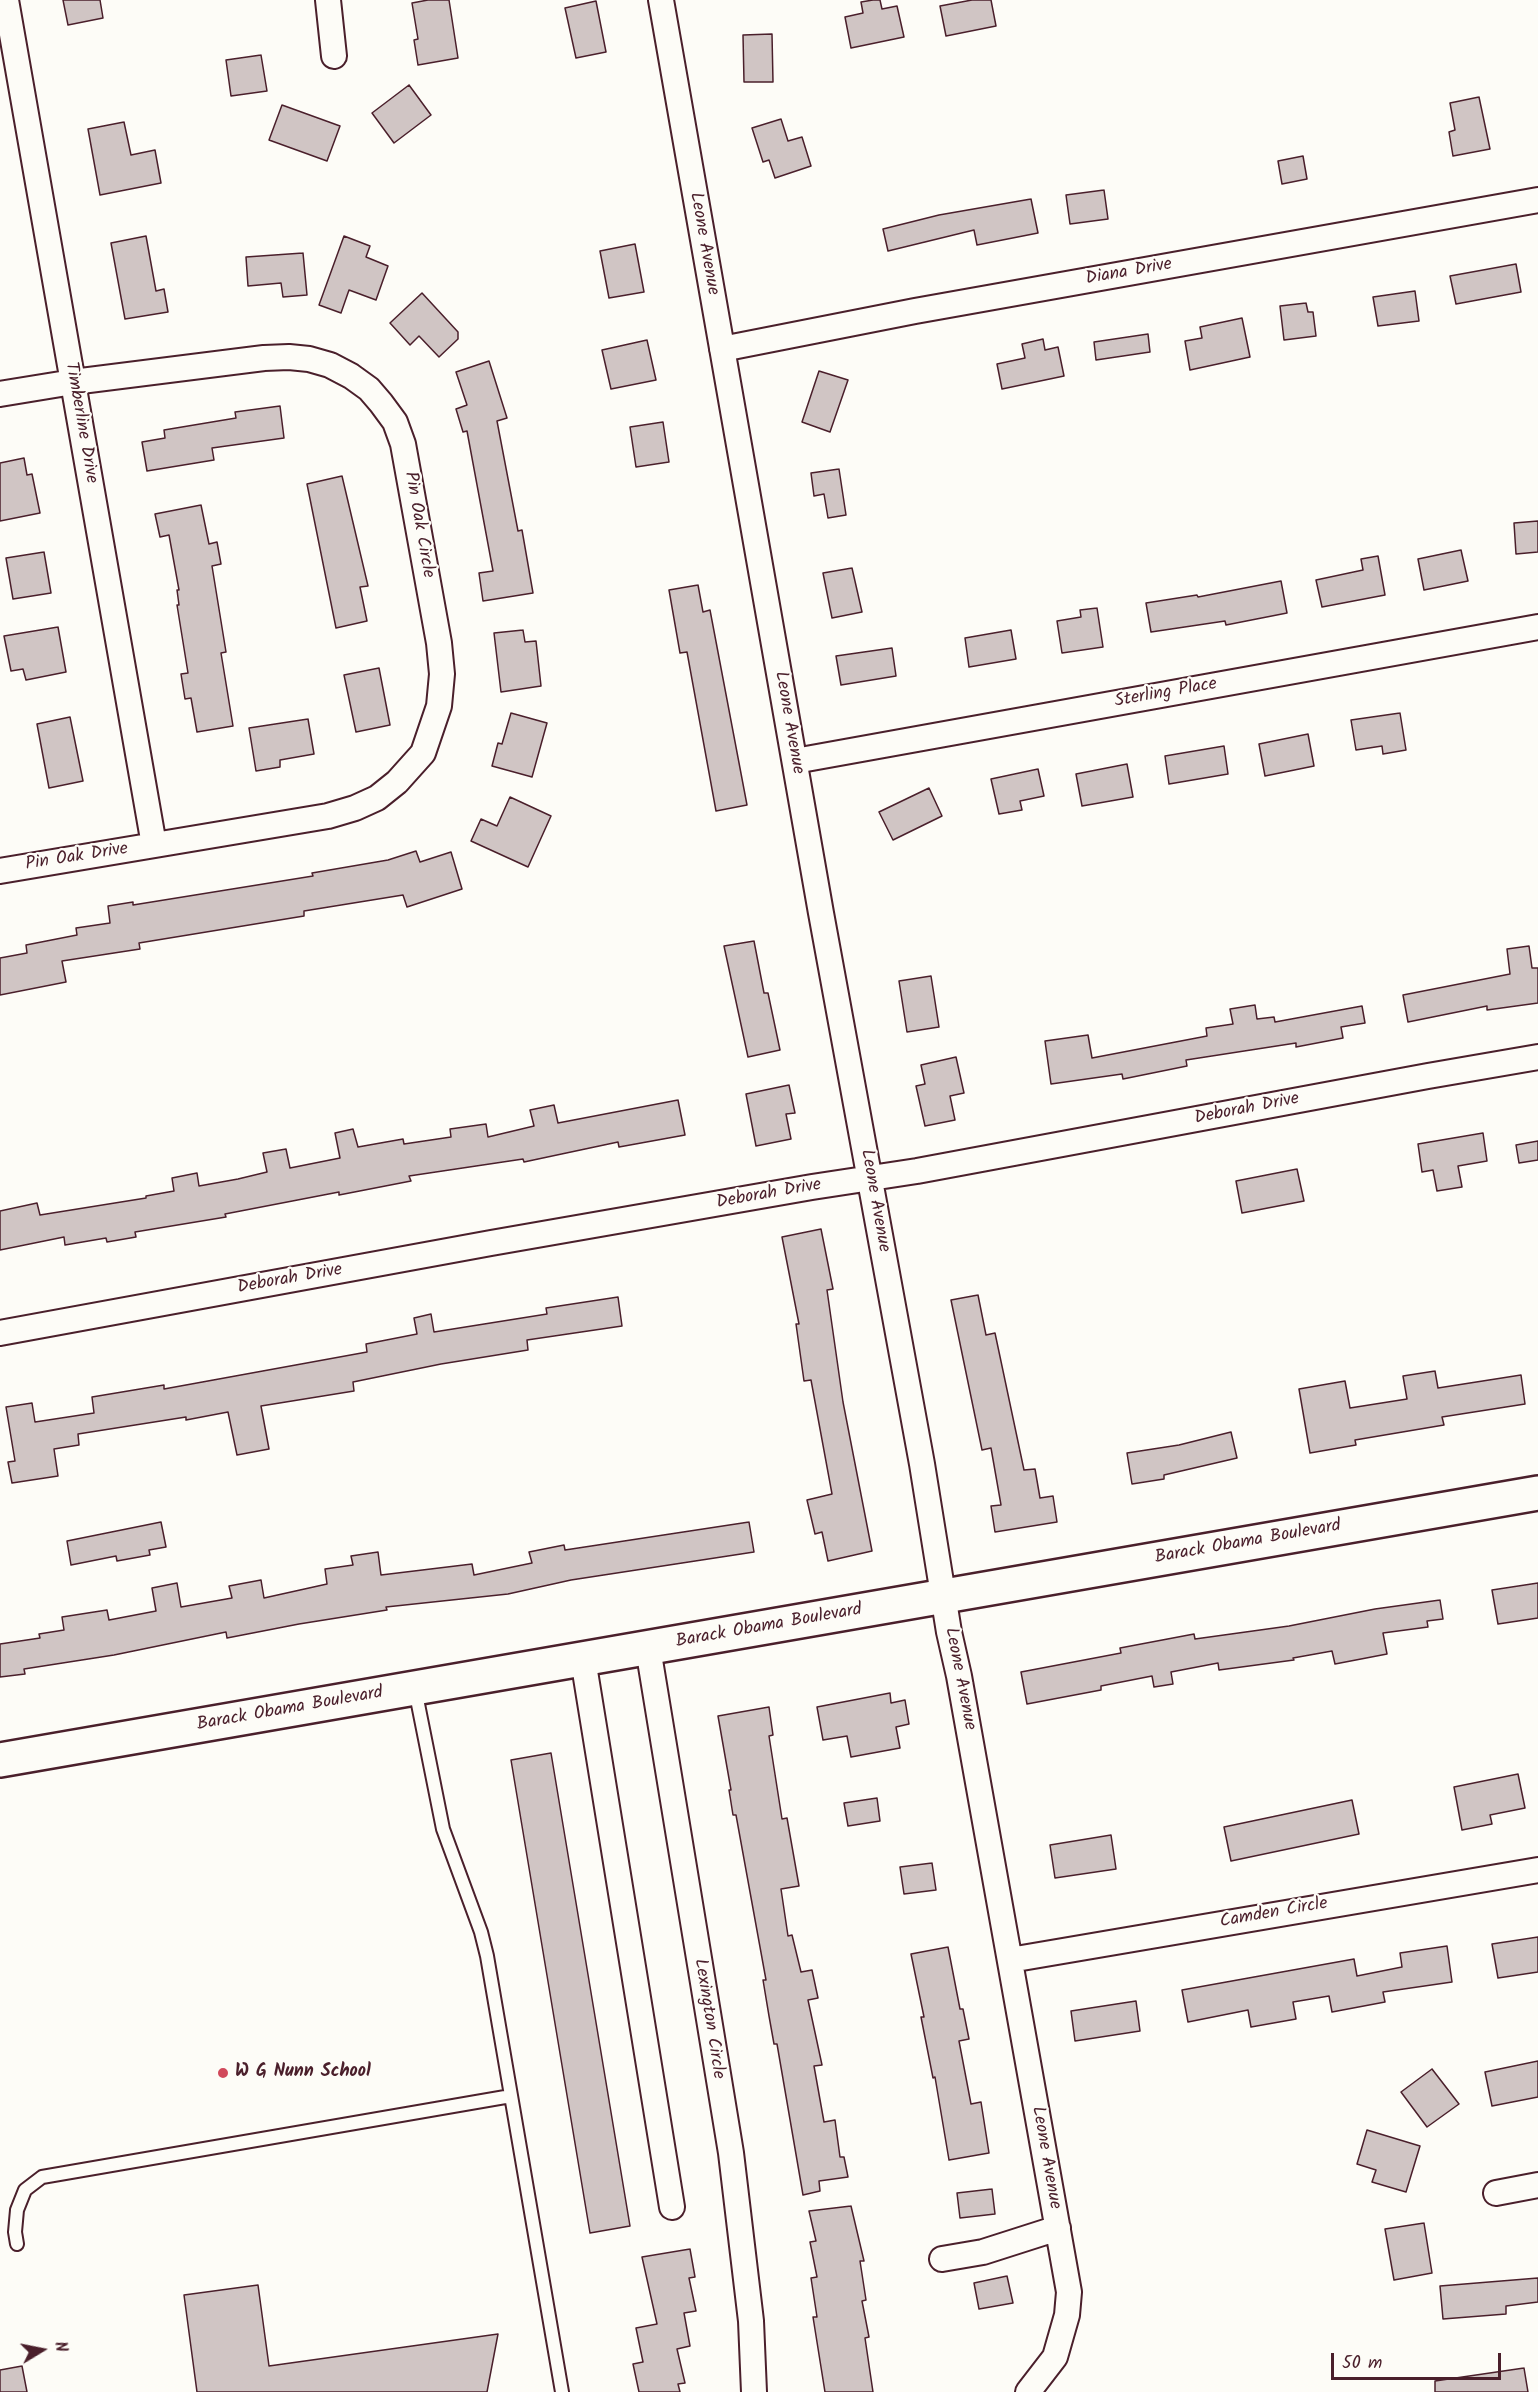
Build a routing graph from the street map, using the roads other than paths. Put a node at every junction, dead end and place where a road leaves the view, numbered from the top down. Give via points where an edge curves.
1 (6, 0) edge
2 (328, 0) edge
3 (661, 0) edge
4 (334, 56) dead end
5 (1538, 200) edge
6 (722, 349) junction
7 (73, 382) junction
8 (0, 394) edge
9 (1538, 627) edge
10 (795, 761) junction
11 (154, 845) junction
12 (0, 871) edge
13 (1538, 1057) edge
14 (870, 1179) junction
15 (0, 1333) edge
16 (1538, 1493) edge
17 (943, 1596) junction
18 (648, 1648) junction
19 (583, 1659) junction
20 (415, 1688) junction
21 (0, 1760) edge
22 (1538, 1870) edge
23 (1010, 1960) junction
24 (511, 2096) junction
25 (1538, 2185) edge
26 (1496, 2193) dead end
27 (672, 2207) dead end
28 (1058, 2228) junction
29 (17, 2244) dead end
30 (942, 2259) dead end
31 (562, 2392) edge
32 (754, 2392) edge
33 (1028, 2392) edge

1 - 7 street, Timberline Drive
2 - 4 street
3 - 6 street, Leone Avenue
5 - 6 street, Diana Drive
6 - 10 street, Leone Avenue
7 - 8 street, Pin Oak Circle
7 - 11 street, Timberline Drive
7 - 11 street, Pin Oak Circle via 289,357 330,365 351,376 381,403 403,444 439,643 439,706 423,753 377,798 328,816
9 - 10 street, Sterling Place
10 - 14 street, Leone Avenue
11 - 12 street, Pin Oak Drive
13 - 14 street, Deborah Drive
14 - 15 street, Deborah Drive via 491,1243
14 - 17 street, Leone Avenue
16 - 17 main road, Barack Obama Boulevard
17 - 18 main road, Barack Obama Boulevard
17 - 23 street, Leone Avenue
18 - 19 main road, Barack Obama Boulevard
18 - 32 street, Lexington Circle via 730,2153 751,2321
19 - 20 main road, Barack Obama Boulevard
19 - 27 street
20 - 21 main road, Barack Obama Boulevard
20 - 24 lane via 443,1828 487,1956
22 - 23 street, Camden Circle
23 - 28 street, Leone Avenue
24 - 29 lane via 42,2177 25,2190 17,2210
24 - 31 lane
25 - 26 street
28 - 30 street via 983,2252
28 - 33 street, Leone Avenue via 1069,2292 1067,2315 1055,2357

